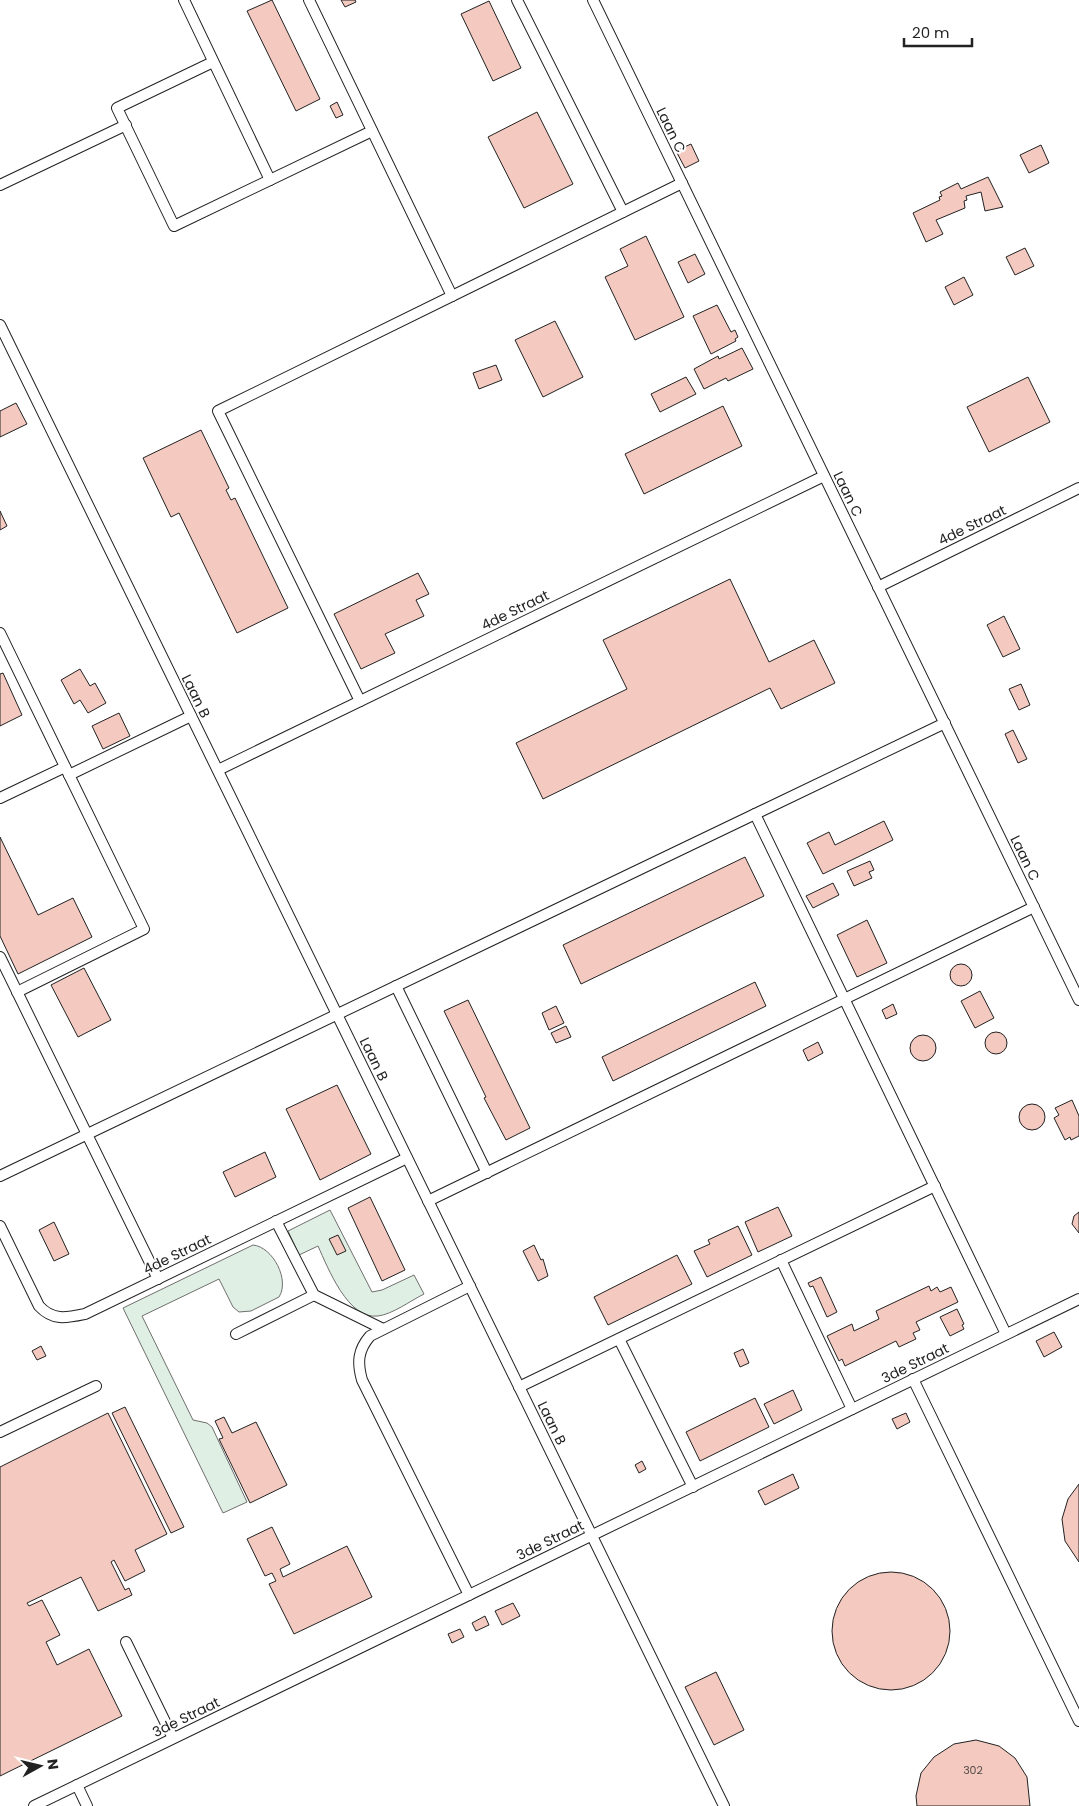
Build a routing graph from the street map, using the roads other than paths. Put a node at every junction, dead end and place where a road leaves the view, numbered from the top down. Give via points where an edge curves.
1 (184, 0) edge
2 (309, 0) edge
3 (517, 0) edge
4 (593, 0) edge
5 (213, 62) junction
6 (126, 125) junction
7 (372, 130) junction
8 (270, 180) junction
9 (682, 183) junction
10 (0, 185) edge
11 (623, 212) junction
12 (452, 296) junction
13 (0, 325) edge
14 (824, 476) junction
15 (1079, 488) edge
16 (878, 587) junction
17 (0, 633) edge
18 (360, 700) junction
19 (191, 716) junction
20 (944, 723) junction
21 (218, 770) junction
22 (67, 771) junction
23 (0, 798) edge
24 (755, 814) junction
25 (1034, 907) junction
26 (0, 957) edge
27 (396, 986) junction
28 (17, 992) junction
29 (844, 999) junction
30 (1079, 1000) edge
31 (337, 1014) junction
32 (87, 1134) junction
33 (407, 1158) junction
34 (487, 1173) junction
35 (0, 1176) edge
36 (935, 1186) junction
37 (428, 1201) junction
38 (276, 1221) junction
39 (0, 1226) edge
40 (781, 1260) junction
41 (158, 1278) junction
42 (470, 1286) junction
43 (314, 1295) junction
44 (1079, 1299) edge
45 (383, 1330) junction
46 (236, 1334) dead end
47 (1006, 1334) junction
48 (619, 1338) junction
49 (914, 1379) junction
50 (96, 1386) dead end
51 (519, 1387) junction
52 (852, 1409) junction
53 (0, 1432) edge
54 (693, 1486) junction
55 (592, 1535) junction
56 (469, 1595) junction
57 (126, 1642) dead end
58 (1079, 1721) edge
59 (173, 1738) junction
60 (77, 1785) junction
61 (34, 1806) edge
62 (87, 1806) edge
63 (724, 1806) edge

1 - 5 lane
2 - 7 lane
3 - 11 lane
4 - 9 lane, Laan C
5 - 6 lane via 118,108
5 - 8 lane
6 - 8 lane via 174,226
6 - 10 lane
7 - 8 lane
7 - 12 lane
9 - 11 lane
9 - 14 lane, Laan C
11 - 12 lane
12 - 18 lane via 218,411
13 - 19 lane, Laan B
14 - 16 lane, Laan C
14 - 18 lane, 4de Straat
15 - 16 lane, 4de Straat
16 - 20 lane, Laan C
17 - 22 lane
18 - 21 lane, 4de Straat
19 - 21 lane, Laan B
19 - 22 lane
20 - 24 lane
20 - 25 lane, Laan C
21 - 31 lane, Laan B
22 - 23 lane
22 - 28 lane via 144,929
24 - 27 lane
24 - 29 lane
25 - 29 lane
25 - 30 lane, Laan C
26 - 28 lane
27 - 31 lane
27 - 34 lane
28 - 32 lane
29 - 34 lane
29 - 36 lane
31 - 32 lane
31 - 33 lane, Laan B
32 - 35 lane
32 - 41 lane
33 - 37 lane, Laan B
33 - 38 lane, 4de Straat
34 - 37 lane
36 - 40 lane
36 - 47 lane
37 - 42 lane, Laan B
38 - 41 lane, 4de Straat
38 - 43 lane
39 - 41 lane, 4de Straat via 39,1306 47,1315 70,1317 85,1314
40 - 48 lane
40 - 52 lane
42 - 45 lane
42 - 51 lane, Laan B
43 - 45 lane
43 - 46 lane
44 - 47 lane, 3de Straat
45 - 56 lane via 370,1336 362,1346 359,1368 362,1380
47 - 49 lane, 3de Straat
48 - 51 lane
48 - 54 lane
49 - 52 lane, 3de Straat
49 - 58 lane
50 - 53 lane
51 - 55 lane, Laan B
52 - 54 lane, 3de Straat
54 - 55 lane, 3de Straat
55 - 56 lane, 3de Straat
55 - 63 lane, Laan B
56 - 59 lane, 3de Straat
57 - 59 lane
59 - 60 lane, 3de Straat
60 - 61 lane, 3de Straat
60 - 62 lane

